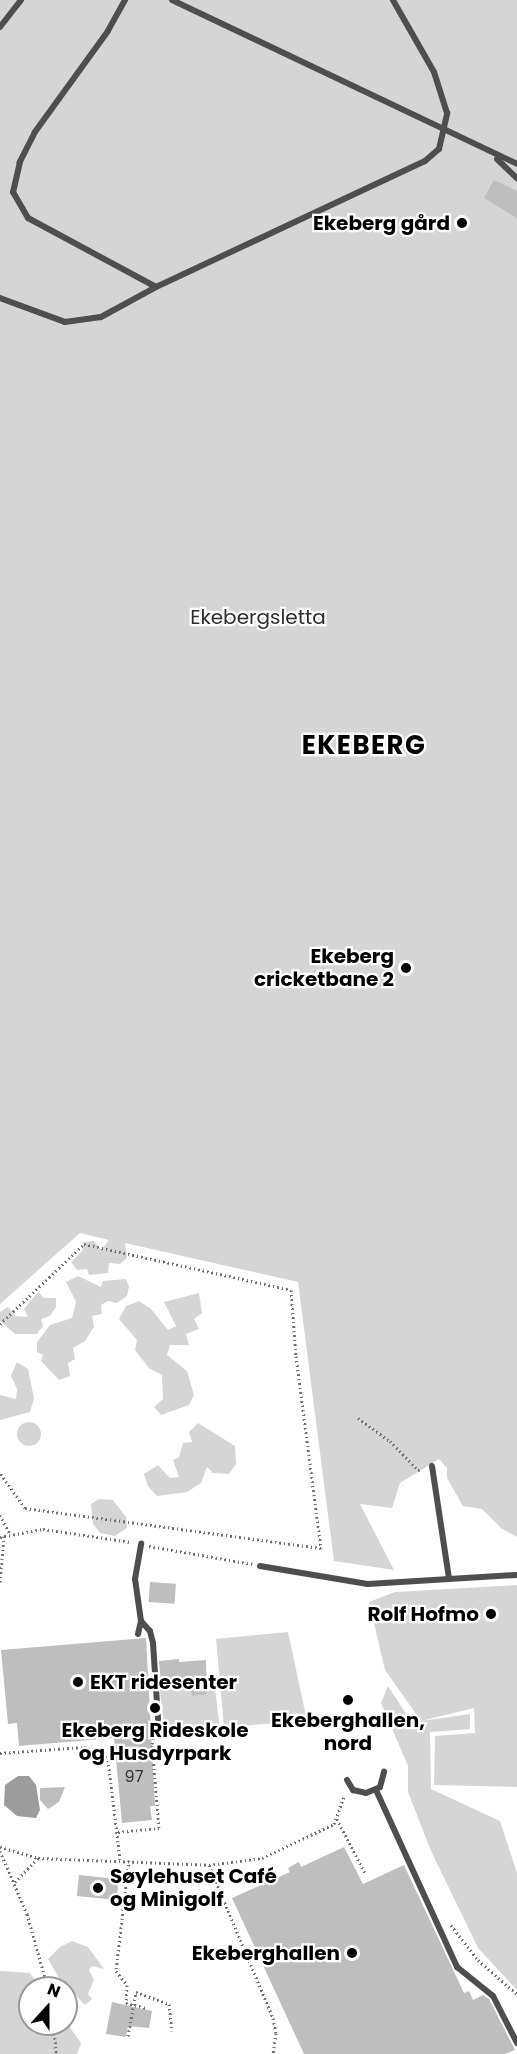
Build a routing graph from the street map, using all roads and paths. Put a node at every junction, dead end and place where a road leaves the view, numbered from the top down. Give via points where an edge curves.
1 (21, 0) edge
2 (125, 0) edge
3 (172, 0) edge
4 (393, 0) edge
5 (0, 27) edge
6 (445, 132) junction
7 (495, 156) junction
8 (517, 164) edge
9 (517, 178) edge
10 (156, 287) junction
11 (0, 298) edge
12 (0, 1324) edge
13 (358, 1418) dead end
14 (432, 1466) joint
15 (0, 1473) edge
16 (0, 1515) edge
17 (2, 1536) edge
18 (141, 1544) dead end
19 (260, 1566) dead end
20 (517, 1575) edge
21 (449, 1579) junction
22 (0, 1582) edge
23 (141, 1621) junction
24 (138, 1634) dead end
25 (158, 1719) joint
26 (0, 1753) edge
27 (384, 1772) dead end
28 (349, 1783) joint
29 (376, 1790) junction
30 (338, 1819) junction
31 (118, 1832) junction
32 (0, 1847) edge
33 (0, 1851) edge
34 (38, 1858) junction
35 (120, 1859) junction
36 (129, 1860) junction
37 (209, 1865) junction
38 (365, 1873) dead end
39 (15, 1882) junction
40 (444, 1918) dead end
41 (44, 1976) edge
42 (517, 1994) edge
43 (133, 2005) junction
44 (146, 2008) dead end
45 (172, 2031) dead end
46 (55, 2036) edge
47 (128, 2036) dead end
48 (517, 2043) edge
49 (56, 2054) edge
50 (273, 2054) edge

1 - 5 lane
2 - 10 lane via 108,31 34,132 20,162 13,192 28,218
3 - 6 lane
4 - 6 lane via 434,72 447,113
6 - 7 lane
6 - 10 lane via 439,148 424,161
7 - 8 lane
7 - 9 lane
10 - 11 lane via 84,322 43,316
12 - 15 path via 84,1244 291,1290 321,1548 25,1508
13 - 14 path via 390,1441 418,1470
14 - 21 lane
16 - 17 path via 10,1534
17 - 22 path
18 - 23 lane via 135,1579
19 - 21 lane via 368,1584
20 - 21 lane
23 - 24 lane
23 - 25 lane via 152,1637
25 - 31 path via 152,1744 159,1828
26 - 31 path via 84,1747 102,1753 108,1760
27 - 29 lane via 383,1782
28 - 29 lane via 359,1792
28 - 30 path
29 - 48 lane via 457,1967 493,1996
30 - 37 path via 262,1858
30 - 38 path
31 - 35 path
32 - 34 path
33 - 39 path
34 - 35 path
34 - 39 path
35 - 36 path
36 - 37 path
36 - 43 path via 116,1971 127,1985 126,2003
37 - 50 path via 273,2018
39 - 41 path
40 - 42 path via 478,1960
43 - 44 path
43 - 45 path via 136,1992 170,2004
43 - 47 path
46 - 49 path

